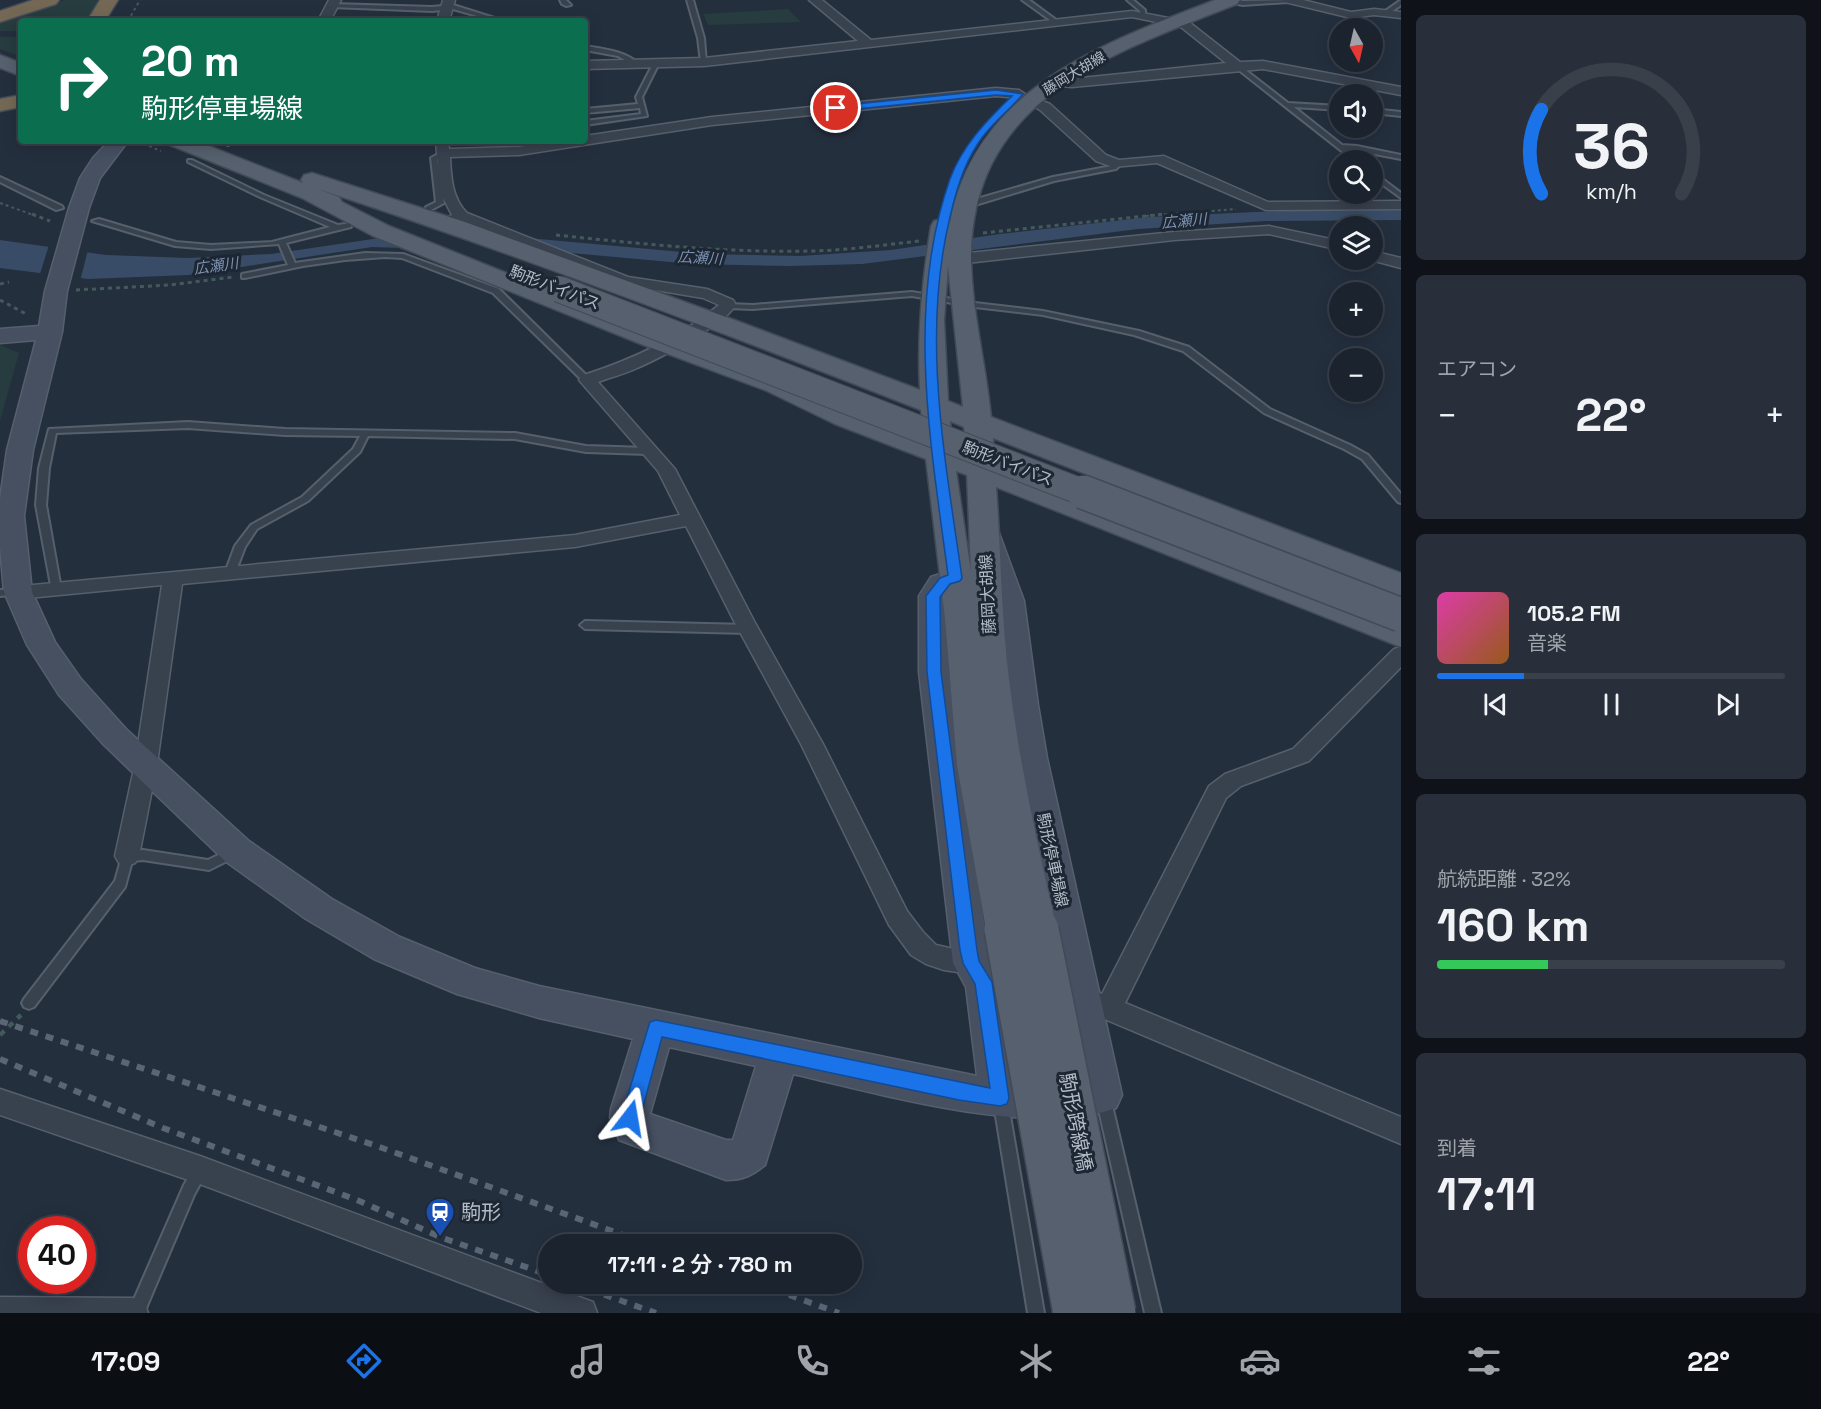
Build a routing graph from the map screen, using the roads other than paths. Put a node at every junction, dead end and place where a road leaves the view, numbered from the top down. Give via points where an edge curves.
1 (26, 0) edge
2 (50, 0) edge
3 (109, 0) edge
4 (690, 0) edge
5 (814, 0) edge
6 (1025, 0) edge
7 (1130, 0) edge
8 (1204, 0) edge
9 (1289, 0) edge
10 (1229, 1) edge
11 (1305, 2) edge
12 (1401, 2) edge
13 (334, 3) edge
14 (448, 4) edge
15 (0, 8) edge
16 (1386, 13) junction
17 (1401, 15) edge
18 (1150, 17) junction
19 (18, 18) edge
20 (18, 18) edge
21 (98, 18) edge
22 (326, 18) edge
23 (492, 18) edge
24 (1177, 21) junction
25 (1056, 22) junction
26 (1, 28) edge
27 (868, 43) junction
28 (588, 49) edge
29 (0, 61) edge
30 (704, 62) junction
31 (588, 65) edge
32 (637, 65) junction
33 (655, 65) junction
34 (1237, 66) junction
35 (18, 69) edge
36 (0, 73) edge
37 (18, 81) edge
38 (1055, 82) junction
39 (1401, 91) edge
40 (1025, 97) junction
41 (18, 102) edge
42 (0, 105) edge
43 (1287, 105) junction
44 (642, 106) junction
45 (18, 107) edge
46 (1329, 107) edge
47 (0, 111) edge
48 (588, 111) edge
49 (1383, 112) edge
50 (1401, 114) edge
51 (588, 123) edge
52 (588, 140) edge
53 (116, 144) edge
54 (186, 144) edge
55 (562, 144) edge
56 (217, 146) edge
57 (443, 147) edge
58 (1341, 147) junction
59 (1345, 150) edge
60 (1401, 157) edge
61 (1118, 164) junction
62 (0, 179) edge
63 (1383, 182) edge
64 (308, 186) junction
65 (1401, 196) edge
66 (967, 203) junction
67 (1401, 205) edge
68 (59, 208) dead end
69 (96, 221) dead end
70 (445, 221) junction
71 (348, 225) dead end
72 (336, 227) junction
73 (283, 244) junction
74 (1329, 244) edge
75 (951, 247) junction
76 (1383, 258) edge
77 (470, 260) junction
78 (1401, 263) edge
79 (291, 264) junction
80 (567, 275) junction
81 (245, 276) road end
82 (931, 297) junction
83 (963, 303) junction
84 (720, 313) junction
85 (42, 324) junction
86 (0, 336) edge
87 (669, 345) junction
88 (932, 375) junction
89 (586, 380) junction
90 (879, 384) junction
91 (935, 405) junction
92 (978, 422) junction
93 (365, 434) junction
94 (647, 451) junction
95 (938, 454) junction
96 (979, 470) junction
97 (1401, 500) edge
98 (691, 519) junction
99 (984, 527) junction
100 (230, 573) junction
101 (173, 577) junction
102 (955, 578) junction
103 (1401, 585) edge
104 (56, 589) junction
105 (9, 592) edge
106 (1401, 601) edge
107 (1401, 615) edge
108 (585, 626) dead end
109 (748, 629) junction
110 (1401, 636) edge
111 (1401, 654) edge
112 (146, 764) junction
113 (237, 851) junction
114 (127, 856) junction
115 (1022, 930) junction
116 (971, 963) junction
117 (29, 1003) road end
118 (1096, 1006) junction
119 (656, 1028) junction
120 (779, 1054) junction
121 (1102, 1095) junction
122 (1000, 1098) junction
123 (0, 1102) edge
124 (1401, 1131) edge
125 (200, 1170) junction
126 (0, 1312) edge
127 (134, 1313) edge
128 (582, 1313) edge
129 (1036, 1313) edge
130 (1075, 1313) edge
131 (1114, 1313) edge
132 (1153, 1313) edge

1 - 15 highway
2 - 19 highway
3 - 21 highway
4 - 30 lane
5 - 27 street
6 - 25 lane
7 - 18 lane
8 - 18 main road, 藤岡大胡線
9 - 10 lane
9 - 11 street
10 - 24 main road, 藤岡大胡線
11 - 16 street via 1351,15
12 - 16 lane
13 - 14 lane
13 - 22 street
14 - 23 lane
16 - 17 street
18 - 24 street
18 - 25 street
18 - 40 main road, 藤岡大胡線 via 1048,72
20 - 26 highway
24 - 34 street
24 - 38 main road, 藤岡大胡線 via 1095,58
25 - 27 street
27 - 30 street
28 - 32 lane
29 - 35 main road
30 - 33 street
31 - 32 street
32 - 33 street
33 - 44 lane via 639,97
34 - 38 street
34 - 39 street via 1263,65
34 - 43 lane
36 - 37 main road
38 - 40 main road, 藤岡大胡線
40 - 52 street via 996,92 721,120
40 - 61 street via 1045,106 1101,158
40 - 66 main road, 藤岡大胡線 via 977,167
40 - 75 main road, 藤岡大胡線 via 988,124 962,161 947,202
41 - 42 highway
43 - 46 lane
43 - 58 lane
44 - 48 lane
44 - 51 lane via 642,117
45 - 47 highway
49 - 50 lane
53 - 85 street via 90,178 73,230 65,291
54 - 64 main road
55 - 57 street via 519,151
56 - 64 main road
56 - 72 lane via 190,161
57 - 70 street via 453,208
57 - 70 lane via 434,158
58 - 59 lane
58 - 60 lane
61 - 66 lane
61 - 67 street via 1159,159 1266,206
62 - 68 lane
63 - 65 lane
64 - 70 main road via 344,189
64 - 77 main road via 393,230
66 - 75 main road, 藤岡大胡線
69 - 73 lane via 192,246
70 - 80 main road
70 - 80 main road, 駒形バイパス via 508,258
70 - 80 street via 482,226
71 - 72 lane
72 - 73 lane
73 - 79 lane
74 - 75 street via 1269,230
75 - 82 main road, 藤岡大胡線
75 - 83 main road, 藤岡大胡線
76 - 78 street
77 - 80 main road, 駒形バイパス
77 - 87 main road
79 - 81 lane
79 - 89 lane via 371,255 403,256 486,287 496,291
80 - 84 main road
80 - 106 main road, 駒形バイパス
80 - 107 main road, 駒形バイパス, bridge
82 - 83 lane
82 - 84 lane via 902,294
82 - 88 main road, 藤岡大胡線
83 - 92 main road, 藤岡大胡線
83 - 97 lane via 1055,316 1136,333 1186,349 1267,411 1365,458
84 - 87 street
84 - 90 main road
85 - 86 street
85 - 105 street via 13,490
87 - 89 street
87 - 95 main road via 774,384 845,418
88 - 90 main road via 914,384
88 - 91 main road, 藤岡大胡線
89 - 94 street
90 - 91 main road
91 - 92 main road
91 - 95 main road, 藤岡大胡線
92 - 96 main road, 藤岡大胡線
92 - 103 main road
93 - 94 lane via 515,436 586,449
93 - 100 lane via 357,450 305,499 254,527 240,546
93 - 104 lane via 188,425 52,431 41,506
94 - 98 street via 666,469
95 - 96 main road
95 - 102 main road, 藤岡大胡線
96 - 99 main road, 藤岡大胡線
96 - 110 main road
98 - 100 street via 575,541
98 - 109 street
99 - 115 main road, 藤岡大胡線 via 991,675
99 - 118 street, 駒形停車場線 via 1010,601 1031,758
100 - 101 street
101 - 104 street
101 - 112 street
102 - 115 main road, 藤岡大胡線 via 972,742 986,831
102 - 116 street via 945,581 933,596 934,672
104 - 105 street
105 - 112 street via 70,687 115,737
108 - 109 lane
109 - 116 street via 812,744 909,935 932,957
111 - 118 street via 1300,755 1233,780 1217,792
112 - 113 street
112 - 114 street
113 - 114 lane via 203,866 143,855
113 - 119 street via 349,928 428,966 470,983 539,1002
114 - 117 lane via 121,883
115 - 130 main road, 駒形跨線橋, bridge
115 - 131 main road, 駒形跨線橋, bridge
116 - 122 street via 984,982
118 - 121 street, 駒形停車場線
118 - 124 street
119 - 120 street
119 - 120 street via 631,1109 633,1128 726,1160 740,1160 751,1151
120 - 122 street
121 - 122 street
121 - 132 lane
122 - 129 lane
123 - 125 street
125 - 127 lane
125 - 128 street
126 - 127 street

